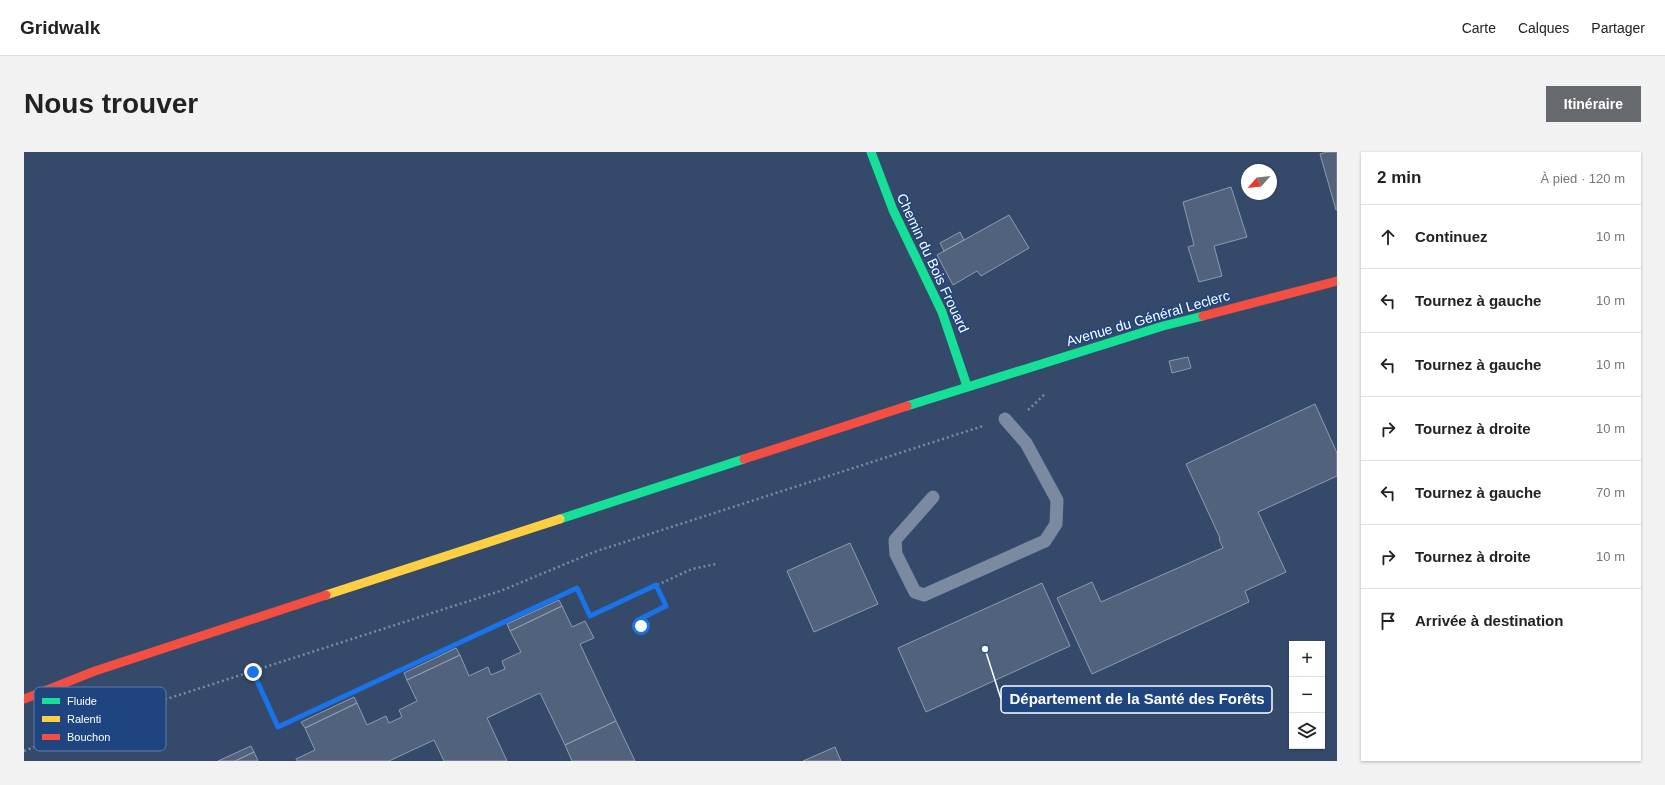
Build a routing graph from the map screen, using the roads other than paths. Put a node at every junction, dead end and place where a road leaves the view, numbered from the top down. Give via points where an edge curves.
1 (871, 152) edge
2 (1337, 281) edge
3 (967, 386) junction
4 (1004, 419) dead end
5 (933, 497) dead end
6 (55, 687) edge
7 (34, 695) edge
8 (24, 699) edge

1 - 3 main road, Chemin du Bois Frouard via 878,177 893,212 938,302 956,346
2 - 3 main road, Avenue du Général Leclerc via 1163,326
3 - 6 main road, Avenue du Général Leclerc via 110,666
4 - 5 lane via 1026,443 1057,500 1056,524 1045,541 924,595 916,592 896,554 895,540
7 - 8 main road, Avenue du Général Leclerc

